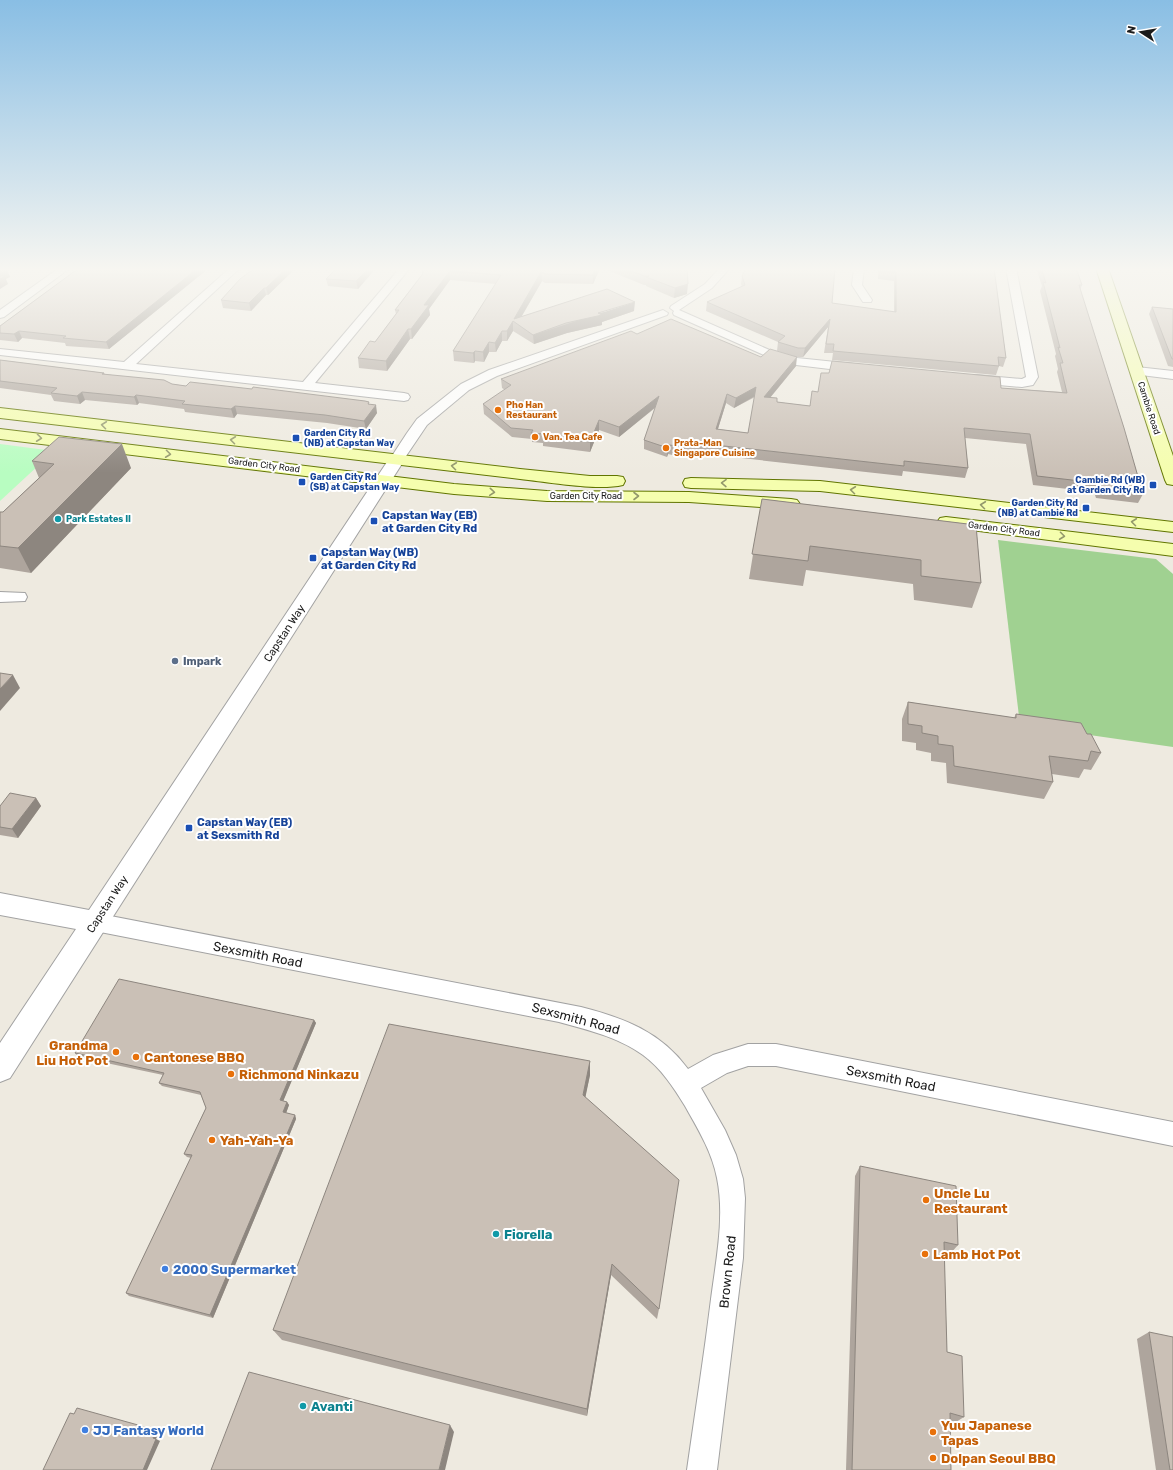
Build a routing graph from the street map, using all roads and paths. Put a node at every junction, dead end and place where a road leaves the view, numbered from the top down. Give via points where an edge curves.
1 (159, 337) edge
2 (347, 337) edge
3 (596, 337) edge
4 (733, 337) edge
5 (1024, 337) edge
6 (1125, 337) edge
7 (0, 352) edge
8 (127, 366) junction
9 (869, 369) edge
10 (1137, 371) junction
11 (1173, 375) edge
12 (961, 378) edge
13 (306, 386) junction
14 (404, 396) dead end
15 (0, 413) edge
16 (0, 434) edge
17 (397, 459) junction
18 (232, 461) junction
19 (384, 480) junction
20 (1173, 480) edge
21 (590, 481) junction
22 (807, 505) edge
23 (932, 520) edge
24 (1173, 527) edge
25 (1173, 550) edge
26 (0, 597) edge
27 (19, 597) dead end
28 (0, 904) edge
29 (95, 922) junction
30 (0, 1068) edge
31 (685, 1084) junction
32 (1173, 1134) edge
33 (702, 1470) edge

1 - 8 street
2 - 13 street
3 - 17 street, Capstan Way via 493,373 465,388 422,422
4 - 9 street via 770,354 796,361
5 - 12 street via 1032,377 1029,382
6 - 10 main road, Cambie Road
7 - 8 street
8 - 13 street
10 - 11 street
10 - 20 main road, Cambie Road
13 - 14 street
17 -> 15 main road, Garden City Road
16 -> 18 main road, Garden City Road
17 - 18 main road via 355,464 264,457
17 - 19 street, Capstan Way
21 -> 17 main road, Garden City Road
18 - 19 main road, Garden City Road
19 - 21 main road via 406,475 516,481
19 -> 22 main road, Garden City Road via 454,489 547,496 689,496
19 - 29 street, Capstan Way
24 -> 21 main road, Garden City Road via 820,486
23 -> 25 main road, Garden City Road
26 - 27 street
28 - 29 street, Sexsmith Road
29 - 30 street, Capstan Way
29 - 31 street, Sexsmith Road via 505,1000 593,1020 646,1042 665,1058
31 - 32 street, Sexsmith Road via 721,1063 748,1054 776,1055
31 - 33 street, Brown Road via 713,1132 727,1164 732,1198 731,1245

